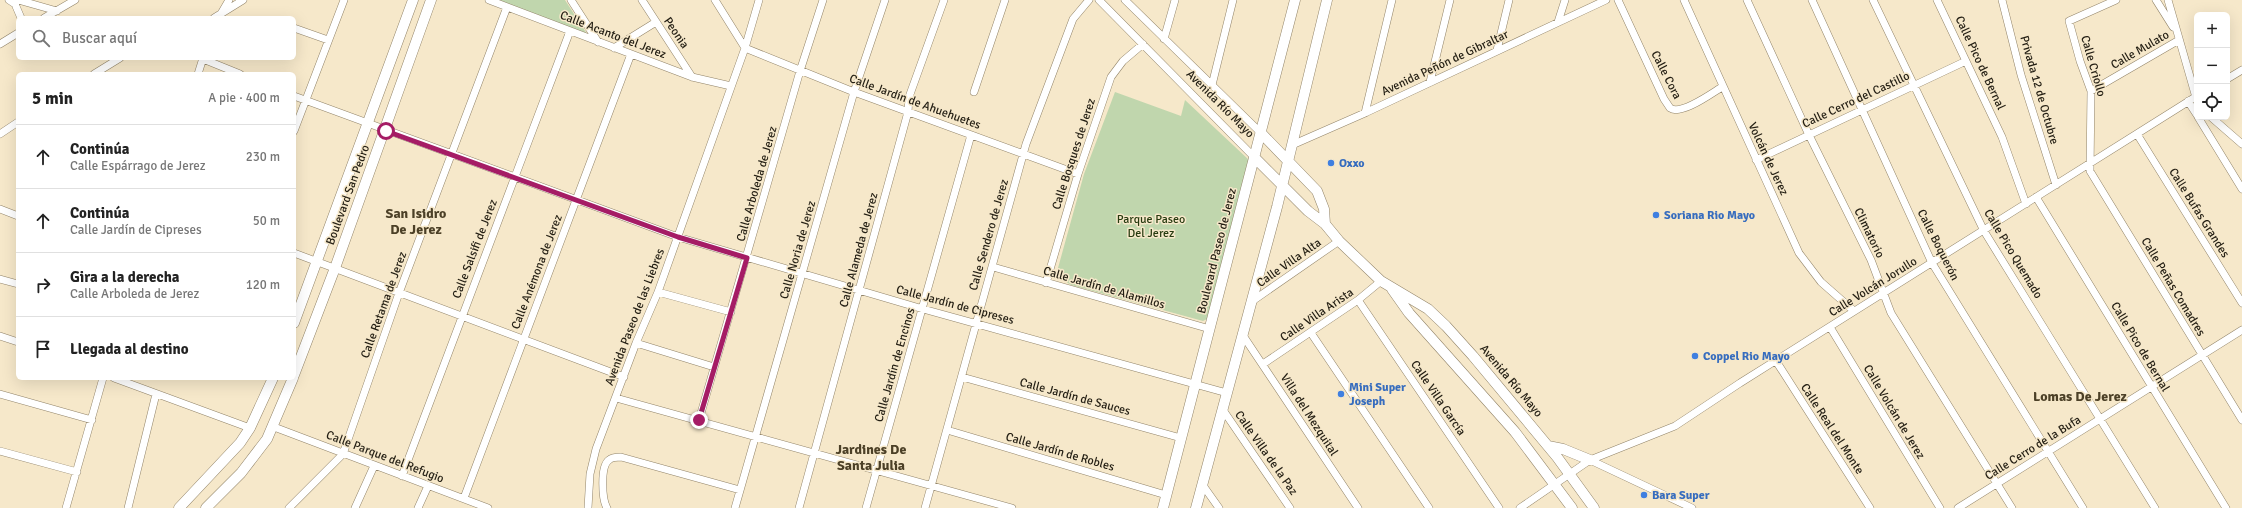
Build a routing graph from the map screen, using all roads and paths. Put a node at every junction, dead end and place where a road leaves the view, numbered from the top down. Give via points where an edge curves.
1 (9, 0) edge
2 (18, 0) edge
3 (75, 0) edge
4 (229, 0) edge
5 (243, 0) edge
6 (344, 0) edge
7 (413, 0) edge
8 (431, 0) edge
9 (489, 0) edge
10 (571, 0) edge
11 (642, 0) edge
12 (715, 0) edge
13 (759, 0) edge
14 (823, 0) edge
15 (885, 0) edge
16 (944, 0) edge
17 (1005, 0) edge
18 (1090, 0) edge
19 (1099, 0) edge
20 (1125, 0) edge
21 (1175, 0) edge
22 (1233, 0) edge
23 (1295, 0) edge
24 (1327, 0) edge
25 (1392, 0) edge
26 (1450, 0) edge
27 (1509, 0) edge
28 (1565, 0) edge
29 (1606, 0) edge
30 (1618, 0) edge
31 (1684, 0) edge
32 (1747, 0) edge
33 (1812, 0) edge
34 (1873, 0) edge
35 (1937, 0) edge
36 (2002, 0) edge
37 (2116, 0) edge
38 (2156, 0) edge
39 (2168, 0) edge
40 (507, 7) junction
41 (57, 11) junction
42 (20, 16) edge
43 (48, 16) edge
44 (221, 16) edge
45 (656, 22) junction
46 (1558, 22) junction
47 (296, 29) edge
48 (2175, 30) junction
49 (570, 31) junction
50 (16, 34) edge
51 (1164, 39) junction
52 (328, 40) junction
53 (2179, 40) junction
54 (598, 42) junction
55 (0, 44) edge
56 (1144, 44) junction
57 (614, 48) junction
58 (744, 48) junction
59 (1497, 50) junction
60 (631, 54) junction
61 (117, 60) edge
62 (202, 60) edge
63 (208, 60) edge
64 (1966, 61) junction
65 (2242, 70) edge
66 (800, 71) junction
67 (97, 72) edge
68 (199, 72) edge
69 (235, 72) edge
70 (692, 77) junction
71 (2230, 77) edge
72 (1430, 82) junction
73 (1212, 85) junction
74 (731, 86) junction
75 (1913, 86) junction
76 (1722, 87) junction
77 (2091, 91) junction
78 (854, 92) junction
79 (974, 92) dead end
80 (296, 97) edge
81 (2194, 99) edge
82 (306, 101) junction
83 (1863, 110) junction
84 (908, 112) junction
85 (1365, 113) junction
86 (2200, 120) edge
87 (2216, 120) edge
88 (16, 123) edge
89 (368, 124) junction
90 (296, 126) edge
91 (386, 131) junction
92 (1261, 133) junction
93 (0, 134) edge
94 (2137, 134) junction
95 (971, 135) junction
96 (1809, 135) junction
97 (2240, 141) edge
98 (1292, 145) junction
99 (452, 154) junction
100 (1023, 154) junction
101 (1254, 157) junction
102 (1756, 160) junction
103 (1288, 161) junction
104 (2088, 165) junction
105 (1078, 174) junction
106 (515, 177) junction
107 (2056, 185) junction
108 (1281, 186) junction
109 (2242, 189) edge
110 (2036, 197) junction
111 (576, 200) junction
112 (2026, 204) junction
113 (0, 209) edge
114 (16, 215) edge
115 (1326, 224) junction
116 (1984, 231) junction
117 (678, 237) junction
118 (1339, 241) junction
119 (296, 254) edge
120 (747, 258) junction
121 (316, 262) junction
122 (1932, 264) junction
123 (992, 267) junction
124 (336, 268) junction
125 (803, 273) junction
126 (0, 279) edge
127 (1381, 281) junction
128 (16, 283) edge
129 (1046, 283) junction
130 (1392, 289) junction
131 (860, 290) junction
132 (658, 292) junction
133 (399, 293) junction
134 (1883, 294) junction
135 (1358, 300) junction
136 (1251, 302) junction
137 (2242, 303) edge
138 (923, 308) junction
139 (1854, 311) junction
140 (731, 312) junction
141 (461, 316) junction
142 (296, 317) edge
143 (976, 322) junction
144 (1830, 327) junction
145 (1210, 329) junction
146 (2242, 330) edge
147 (1311, 333) junction
148 (1242, 334) junction
149 (0, 336) edge
150 (523, 340) junction
151 (16, 341) edge
152 (636, 343) junction
153 (2202, 356) junction
154 (1776, 362) junction
155 (1263, 364) junction
156 (714, 366) junction
157 (296, 370) edge
158 (624, 377) junction
159 (962, 378) junction
160 (103, 380) edge
161 (119, 380) edge
162 (272, 380) edge
163 (292, 380) edge
164 (1196, 384) junction
165 (2151, 388) junction
166 (1227, 393) junction
167 (0, 394) edge
168 (156, 394) junction
169 (616, 398) junction
170 (1223, 410) junction
171 (2101, 419) junction
172 (92, 420) junction
173 (699, 420) junction
174 (2242, 420) edge
175 (274, 427) junction
176 (250, 428) junction
177 (948, 430) junction
178 (756, 436) junction
179 (1181, 438) junction
180 (1548, 446) junction
181 (0, 451) edge
182 (816, 452) junction
183 (2048, 452) junction
184 (343, 454) junction
185 (1590, 460) junction
186 (374, 466) junction
187 (877, 470) junction
188 (76, 472) junction
189 (1570, 473) junction
190 (402, 476) junction
191 (1996, 483) junction
192 (1202, 484) junction
193 (1555, 484) junction
194 (931, 485) junction
195 (428, 486) junction
196 (740, 490) junction
197 (1166, 495) junction
198 (464, 498) junction
199 (986, 504) edge
200 (476, 506) edge
201 (66, 508) edge
202 (128, 508) edge
203 (179, 508) edge
204 (206, 508) edge
205 (290, 508) edge
206 (355, 508) edge
207 (418, 508) edge
208 (488, 508) edge
209 (588, 508) edge
210 (607, 508) edge
211 (736, 508) edge
212 (799, 508) edge
213 (866, 508) edge
214 (925, 508) edge
215 (1012, 508) edge
216 (1164, 508) edge
217 (1196, 508) edge
218 (1219, 508) edge
219 (1290, 508) edge
220 (1358, 508) edge
221 (1429, 508) edge
222 (1499, 508) edge
223 (1520, 508) edge
224 (1572, 508) edge
225 (1594, 508) edge
226 (1692, 508) edge
227 (1870, 508) edge
228 (1940, 508) edge
229 (1958, 508) edge
230 (2012, 508) edge
231 (2082, 508) edge
232 (2154, 508) edge
233 (2226, 508) edge

1 - 42 street via 15,4
2 - 41 street
3 - 41 street
4 - 44 street
5 - 44 street
6 - 52 street
7 - 89 street, Boulevard San Pedro
8 - 91 street, Boulevard San Pedro
9 - 40 street, Calle Acanto del Jerez
10 - 54 street
11 - 45 street, Peonia
12 - 58 street
13 - 58 street, Avenida Paseo de las Liebres
14 - 66 street, Calle Arboleda de Jerez
15 - 78 street, Calle Noria de Jerez
16 - 84 street, Calle Alameda de Jerez via 909,97
17 - 79 street
18 - 100 street, Calle Sendero de Jerez via 1073,19
19 - 56 street, Avenida Río Mayo
20 - 51 street, Avenida Río Mayo
21 - 51 street
22 - 73 street
23 - 92 street, Boulevard Paseo de Jerez
24 - 98 street
25 - 85 street
26 - 72 street
27 - 59 street
28 - 46 street
29 - 46 street, Avenida Peñón de Gibraltar
30 - 76 street, Calle Cora via 1670,108 1691,106
31 - 76 street, Volcán de Jerez
32 - 96 street, Climatorio
33 - 83 street, Calle Boquerón
34 - 75 street, Calle Pico Quemado
35 - 64 street, Calle Pico de Bernal
36 - 107 street, Privada 12 de Octubre via 2021,75
37 - 77 street, Calle Criollo via 2069,21
38 - 48 street
39 - 48 street
40 - 49 street, Calle Acanto del Jerez
40 - 99 street, Calle Retama de Jerez
41 - 43 street
45 - 57 street
45 - 70 street, Peonia
46 - 59 street, Avenida Peñón de Gibraltar
47 - 52 street
48 - 53 street
49 - 54 street, Calle Acanto del Jerez
49 - 106 street, Calle Salsifi de Jerez
50 - 55 street
51 - 73 street, Avenida Río Mayo
52 - 82 street
53 - 77 street, Calle Mulato
53 - 81 street
54 - 57 street, Calle Acanto del Jerez
56 - 101 street, Avenida Río Mayo
56 - 105 street, Calle Bosques de Jerez via 1123,61 1111,77
57 - 60 street, Calle Acanto del Jerez
58 - 66 street, Calle Jardín de Ahuehuetes
58 - 74 street, Avenida Paseo de las Liebres
59 - 72 street, Avenida Peñón de Gibraltar
60 - 70 street, Calle Acanto del Jerez
60 - 111 street, Calle Anémona de Jerez
61 - 67 street
62 - 68 street
63 - 69 street
64 - 75 street, Calle Cerro del Castillo
64 - 112 street, Calle Pico de Bernal via 2002,136
65 - 71 street
66 - 78 street, Calle Jardín de Ahuehuetes
66 - 120 street, Calle Arboleda de Jerez
70 - 74 street, Calle Acanto del Jerez
72 - 85 street, Avenida Peñón de Gibraltar
73 - 92 street, Avenida Río Mayo
74 - 117 street, Avenida Paseo de las Liebres
75 - 83 street, Calle Cerro del Castillo
75 - 116 street, Calle Pico Quemado
76 - 102 street, Volcán de Jerez
77 - 104 street, Calle Criollo
78 - 84 street, Calle Jardín de Ahuehuetes
78 - 125 street, Calle Noria de Jerez
80 - 82 street, Calle Jardín de Cipreses
81 - 94 street, Calle Volcán Jorullo
82 - 89 street, Calle Jardín de Cipreses
82 - 90 street
83 - 96 street, Calle Cerro del Castillo
83 - 122 street, Calle Boquerón
84 - 95 street, Calle Jardín de Ahuehuetes
84 - 131 street, Calle Alameda de Jerez
85 - 98 street, Avenida Peñón de Gibraltar
86 - 109 street
87 - 97 street
88 - 93 street
89 - 91 street, Calle Jardín de Cipreses
89 - 121 street, Boulevard San Pedro
91 - 99 street, Calle Jardín de Cipreses
91 - 124 street, Boulevard San Pedro
92 - 101 street, Boulevard Paseo de Jerez
92 - 103 street, Avenida Río Mayo
94 - 104 street, Calle Volcán Jorullo
94 - 137 street, Calle Bufas Grandes
95 - 100 street, Calle Jardín de Ahuehuetes
95 - 138 street, Calle Jardín de Encinos
96 - 102 street, Calle Cerro del Castillo
96 - 134 street, Climatorio via 1871,260
98 - 103 street
99 - 106 street, Calle Jardín de Cipreses
99 - 133 street, Calle Retama de Jerez
100 - 105 street, Calle Jardín de Ahuehuetes
100 - 123 street, Calle Sendero de Jerez
101 - 108 street, Avenida Río Mayo
101 - 145 street, Boulevard Paseo de Jerez
102 - 139 street, Volcán de Jerez via 1799,253 1821,282
103 - 108 street
103 - 115 street, Avenida Río Mayo via 1317,191 1324,209
104 - 107 street, Calle Volcán Jorullo
104 - 153 street, Calle Peñas Comadres via 2092,177
105 - 129 street, Calle Bosques de Jerez
106 - 111 street, Calle Jardín de Cipreses
106 - 141 street, Calle Salsifi de Jerez
107 - 110 street, Calle Volcán Jorullo
108 - 115 street, Avenida Río Mayo
108 - 136 street
110 - 112 street, Calle Volcán Jorullo
110 - 165 street, Calle Pico de Bernal
111 - 117 street, Calle Jardín de Cipreses
111 - 150 street, Calle Anémona de Jerez
112 - 116 street, Calle Volcán Jorullo
113 - 114 street
115 - 118 street, Avenida Río Mayo
116 - 122 street, Calle Volcán Jorullo
116 - 171 street, Calle Pico Quemado
117 - 120 street, Calle Jardín de Cipreses
117 - 132 street, Avenida Paseo de las Liebres
118 - 127 street, Avenida Río Mayo
118 - 136 street, Calle Villa Alta
119 - 121 street
120 - 125 street, Calle Jardín de Cipreses
120 - 140 street, Calle Arboleda de Jerez
121 - 124 street
121 - 142 street, Boulevard San Pedro
122 - 134 street, Calle Volcán Jorullo
122 - 183 street, Calle Boquerón
123 - 129 street, Calle Jardín de Alamillos
123 - 143 street, Calle Sendero de Jerez
124 - 133 street
124 - 157 street, Boulevard San Pedro
125 - 131 street, Calle Jardín de Cipreses
125 - 178 street, Calle Noria de Jerez
126 - 128 street
127 - 130 street, Avenida Río Mayo
127 - 135 street, Calle Villa Arista
129 - 145 street, Calle Jardín de Alamillos
130 - 180 street, Avenida Río Mayo via 1416,300 1446,326
130 - 193 street, Avenida Río Mayo via 1409,313 1515,432
131 - 138 street, Calle Jardín de Cipreses
131 - 182 street, Calle Alameda de Jerez
132 - 140 street
132 - 152 street, Avenida Paseo de las Liebres
133 - 141 street
133 - 184 street, Calle Retama de Jerez
134 - 139 street, Calle Volcán Jorullo
134 - 191 street, Climatorio via 1890,313
135 - 147 street, Calle Villa Arista
135 - 222 street, Calle Villa García
136 - 148 street
138 - 143 street, Calle Jardín de Cipreses
138 - 187 street, Calle Jardín de Encinos
139 - 144 street, Calle Volcán Jorullo
140 - 156 street, Calle Arboleda de Jerez
141 - 150 street
141 - 190 street, Calle Salsifi de Jerez
143 - 159 street, Calle Sendero de Jerez
143 - 164 street, Calle Jardín de Cipreses
144 - 154 street, Calle Volcán Jorullo
144 - 228 street, Calle Volcán de Jerez
145 - 164 street, Boulevard Paseo de Jerez
146 - 153 street, Calle Cerro de la Bufa
147 - 155 street, Calle Villa Arista
147 - 221 street
148 - 155 street, Villa del Mezquital
148 - 166 street
149 - 151 street
150 - 158 street
150 - 198 street, Calle Anémona de Jerez
152 - 156 street
152 - 158 street, Avenida Paseo de las Liebres
153 - 165 street, Calle Cerro de la Bufa
153 - 174 street, Calle Peñas Comadres
154 - 185 street, Calle Volcán Jorullo via 1675,426
154 - 227 street, Calle Real del Monte
155 - 220 street, Villa del Mezquital
156 - 173 street, Calle Arboleda de Jerez
158 - 169 street, Avenida Paseo de las Liebres
159 - 177 street, Calle Sendero de Jerez
159 - 179 street, Calle Jardín de Sauces
160 - 172 street
161 - 168 street
162 - 176 street
163 - 175 street
164 - 166 street, Calle Jardín de Cipreses
164 - 179 street, Boulevard Paseo de Jerez
165 - 171 street, Calle Cerro de la Bufa
165 - 233 street, Calle Pico de Bernal
166 - 170 street
167 - 172 street
168 - 176 street
168 - 202 street
169 - 173 street
169 - 209 street, Avenida Paseo de las Liebres via 592,460
170 - 192 street
170 - 219 street, Calle Villa de la Paz
171 - 183 street, Calle Cerro de la Bufa
171 - 232 street, Calle Pico Quemado
172 - 188 street
173 - 178 street
175 - 184 street, Calle Parque del Refugio
175 - 204 street via 253,459
176 - 203 street via 229,457
177 - 194 street, Calle Sendero de Jerez
177 - 197 street, Calle Jardín de Robles
178 - 182 street
178 - 196 street, Calle Noria de Jerez
179 - 197 street, Boulevard Paseo de Jerez
180 - 185 street
180 - 189 street, Avenida Río Mayo
181 - 188 street
182 - 187 street
182 - 212 street, Calle Alameda de Jerez
183 - 191 street, Calle Cerro de la Bufa
183 - 231 street, Calle Boquerón
184 - 186 street, Calle Parque del Refugio
184 - 205 street
185 - 189 street, Calle Volcán Jorullo
185 - 226 street
186 - 190 street, Calle Parque del Refugio
186 - 206 street
187 - 194 street
187 - 213 street, Calle Jardín de Encinos
188 - 201 street
189 - 193 street, Calle Volcán Jorullo
189 - 225 street, Avenida Río Mayo
190 - 195 street, Calle Parque del Refugio
191 - 229 street, Calle Cerro de la Bufa
191 - 230 street, Climatorio
192 - 217 street
192 - 218 street
193 - 223 street, Calle Volcán Jorullo
193 - 224 street, Avenida Río Mayo
194 - 199 street
194 - 214 street, Calle Sendero de Jerez
195 - 198 street, Calle Parque del Refugio
195 - 207 street
196 - 210 street via 625,458 614,458 606,464 604,470 604,500
196 - 211 street, Calle Noria de Jerez
197 - 216 street, Boulevard Paseo de Jerez
198 - 200 street, Calle Parque del Refugio
199 - 215 street
200 - 208 street, Calle Parque del Refugio

